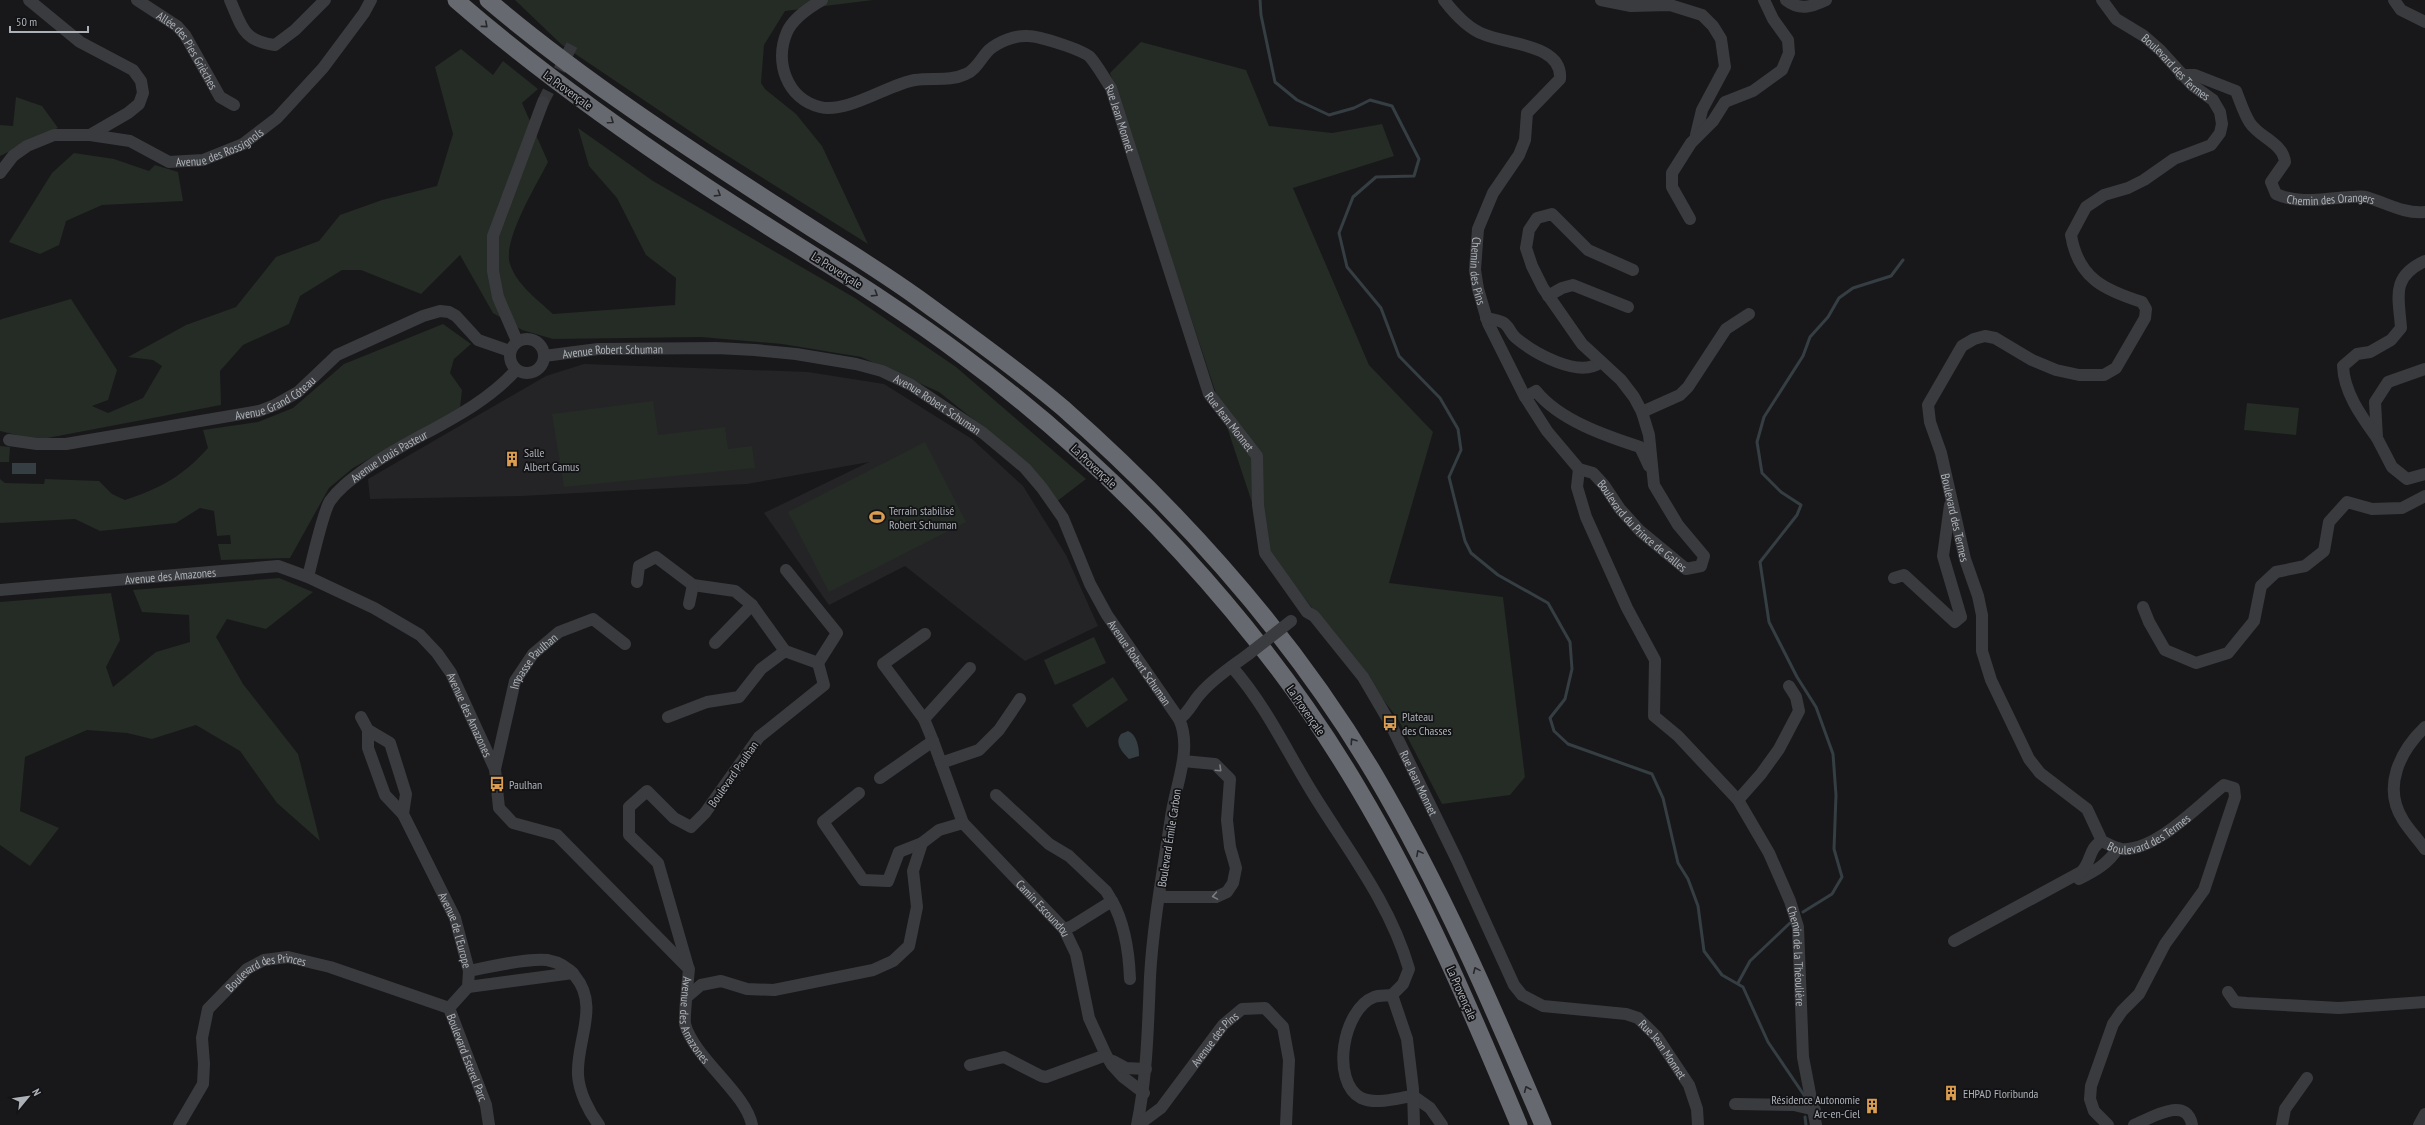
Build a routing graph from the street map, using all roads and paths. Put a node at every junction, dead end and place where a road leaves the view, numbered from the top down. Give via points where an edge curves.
1 (29, 0) edge
2 (137, 0) edge
3 (230, 0) edge
4 (325, 0) edge
5 (371, 0) edge
6 (456, 0) edge
7 (488, 0) edge
8 (822, 0) edge
9 (1444, 0) edge
10 (1601, 0) edge
11 (1764, 0) edge
12 (1786, 0) edge
13 (1826, 0) edge
14 (2102, 0) edge
15 (2394, 0) edge
16 (2425, 22) edge
17 (2181, 75) junction
18 (543, 102) tunnel mouth
19 (234, 105) dead end
20 (90, 134) junction
21 (1696, 135) junction
22 (0, 173) edge
23 (2425, 212) edge
24 (1690, 220) dead end
25 (2425, 261) edge
26 (1633, 270) dead end
27 (1548, 296) junction
28 (1628, 307) dead end
29 (1749, 314) dead end
30 (1486, 318) junction
31 (517, 341) junction
32 (510, 351) junction
33 (544, 356) junction
34 (1600, 362) junction
35 (2425, 369) edge
36 (516, 370) junction
37 (1526, 397) junction
38 (1642, 412) junction
39 (2377, 438) junction
40 (9, 440) dead end
41 (1579, 469) junction
42 (2425, 474) edge
43 (1653, 475) junction
44 (1951, 496) junction
45 (2425, 496) edge
46 (786, 570) dead end
47 (308, 577) junction
48 (1894, 578) dead end
49 (638, 582) dead end
50 (694, 585) junction
51 (0, 590) edge
52 (689, 604) dead end
53 (752, 605) junction
54 (2143, 607) dead end
55 (1307, 612) junction
56 (925, 634) dead end
57 (714, 643) dead end
58 (625, 644) dead end
59 (785, 651) junction
60 (818, 662) junction
61 (1232, 667) junction
62 (970, 668) dead end
63 (1789, 686) dead end
64 (1020, 699) dead end
65 (360, 717) dead end
66 (668, 717) dead end
67 (924, 719) junction
68 (1179, 719) junction
69 (2425, 727) edge
70 (368, 730) junction
71 (933, 742) junction
72 (1182, 761) junction
73 (941, 763) junction
74 (496, 769) junction
75 (880, 778) dead end
76 (859, 793) dead end
77 (996, 795) dead end
78 (1738, 800) junction
79 (403, 814) junction
80 (963, 823) junction
81 (2102, 841) junction
82 (922, 843) junction
83 (2118, 848) junction
84 (2425, 849) edge
85 (1160, 897) junction
86 (1112, 901) junction
87 (1064, 929) junction
88 (1989, 929) dead end
89 (1954, 941) dead end
90 (689, 969) junction
91 (469, 971) junction
92 (573, 973) junction
93 (1130, 979) dead end
94 (468, 987) junction
95 (2228, 992) dead end
96 (1392, 995) junction
97 (688, 996) junction
98 (2425, 1002) edge
99 (450, 1008) junction
100 (1106, 1055) junction
101 (970, 1065) dead end
102 (1146, 1069) junction
103 (2307, 1078) dead end
104 (1144, 1092) junction
105 (1413, 1096) junction
106 (1735, 1104) dead end
107 (1815, 1110) junction
108 (2425, 1114) edge
109 (179, 1125) edge
110 (489, 1125) edge
111 (599, 1125) edge
112 (752, 1125) edge
113 (1137, 1125) edge
114 (1286, 1125) edge
115 (1414, 1125) edge
116 (1442, 1125) edge
117 (1520, 1125) edge
118 (1542, 1125) edge
119 (1698, 1125) edge
120 (1816, 1125) edge
121 (2108, 1125) edge
122 (2134, 1125) edge
123 (2192, 1125) edge
124 (2282, 1125) edge
125 (2419, 1125) edge

1 - 20 street via 80,42 133,70 141,81 143,92 139,104
2 - 19 street, Allée des Pies Grièches via 177,26 185,35 220,97
3 - 4 street via 245,32 257,43 275,45 295,30
5 - 20 street, Avenue des Rossignols via 323,68 277,118 243,144 203,160 169,162 130,141
6 -> 117 highway, La Provençale via 518,53 608,119 700,182 894,306 965,357 1045,421 1128,497 1190,562 1299,698 1356,785 1400,862 1438,938
118 -> 7 highway, La Provençale via 1458,930 1419,853 1373,772 1315,684 1205,547 1140,481 1061,407 975,340 912,294 620,102 530,35
8 - 55 street, Rue Jean Monnet via 793,23 787,32 782,55 783,73 797,96 820,108 848,105 914,80 955,79 968,74 989,50 1007,39 1027,36 1050,40 1089,56 1111,88 1209,394 1256,456 1258,505 1265,554
9 - 30 street, Chemin des Pins via 1477,31 1544,52 1554,57 1561,70 1560,79 1527,113 1525,140 1519,155 1493,193 1478,230 1475,270
10 - 21 street via 1631,6 1670,5 1702,15 1713,26 1721,39 1725,67 1702,110
11 - 21 street via 1773,19 1788,40 1789,53 1782,70 1753,91 1725,102 1713,121
12 - 13 street via 1792,5 1809,9
14 - 17 street, Boulevard des Termes via 2116,19 2144,36
15 - 16 street via 2401,10
17 - 23 street, Chemin des Orangers via 2195,75 2236,91 2249,122 2258,134 2274,143 2284,154 2286,162 2271,182 2276,194 2289,200 2301,201 2365,197 2391,208 2416,213
17 - 44 street, Boulevard des Termes via 2213,100 2220,112 2220,133 2211,145 2174,158 2128,188 2104,195 2086,207 2071,235 2077,257 2086,272 2101,286 2115,294 2142,302 2146,309 2145,318 2137,333 2116,368 2104,375 2056,370 2032,360 1995,338 1985,336 1962,346 1928,405 1930,422 1941,453
18 - 31 street via 493,236 493,271 498,297
20 - 22 street, Avenue des Rossignols via 54,135 27,146 13,156
21 - 24 street via 1672,172 1672,187
25 - 39 street via 2414,266 2402,282 2397,295 2401,328 2391,340 2370,352 2357,354 2343,366 2343,378 2359,412
26 - 27 street, Boulevard du Prince de Galles via 1588,250 1552,214 1537,218 1529,230 1526,248 1532,266
27 - 28 street via 1573,285
27 - 34 street, Boulevard du Prince de Galles via 1582,344
29 - 38 street via 1726,329 1680,395
30 - 34 street via 1501,322 1518,339 1554,361 1586,369
30 - 37 street, Chemin des Pins
31 - 32 street
31 - 33 street via 529,338 535,340 543,350
32 - 36 street via 510,362
32 - 40 street, Avenue Grand Côteau via 478,340 456,316 440,311 423,316 337,355 298,392 258,411 66,444 37,444
33 - 36 street via 537,370 526,373
33 - 68 street, Avenue Robert Schuman via 598,349 755,350 856,364 882,371 911,385 983,433 1025,468 1042,488 1063,518 1090,584 1107,615
34 - 38 street, Boulevard du Prince de Galles via 1621,380
35 - 39 street via 2388,382 2383,389 2375,402
36 - 47 street, Avenue Louis Pasteur via 503,385 484,399 382,457 344,485 329,502
37 - 41 street, Chemin des Pins via 1547,431
37 - 43 street via 1536,391 1545,403 1592,431 1640,447
38 - 43 street, Boulevard du Prince de Galles via 1649,435
39 - 42 street via 2392,467 2407,480
41 - 43 street, Boulevard du Prince de Galles via 1593,473 1620,509 1670,558 1686,569 1701,566 1704,556 1678,525 1654,485
41 - 78 street, Boulevard du Prince de Galles via 1577,487 1586,517 1627,608 1655,660 1654,716 1678,736
44 - 48 street via 1943,556 1961,617 1955,622 1904,575
44 - 81 street, Boulevard des Termes via 1965,559 1978,596 1982,615 1982,651 1992,680 2029,759 2040,773 2087,809
45 - 54 street via 2402,508 2372,509 2347,502 2329,522 2324,551 2305,566 2276,572 2261,586 2254,621 2228,653 2196,663 2165,650
46 - 60 street via 837,633
47 - 51 street, Avenue des Amazones via 278,566
47 - 74 street, Avenue des Amazones via 374,608 420,635 437,653 451,674
49 - 50 street via 638,566 656,557
50 - 52 street
50 - 53 street via 735,591
53 - 57 street
53 - 59 street
55 - 61 street, bridge via 1290,621
55 - 119 street, Rue Jean Monnet via 1314,616 1360,672 1384,713 1457,860 1514,985 1522,995 1543,1006 1626,1014 1638,1018 1658,1037 1689,1085 1697,1110
56 - 67 street via 883,664
58 - 74 street, Impasse Paulhan via 593,620 558,632 532,654 515,681
59 - 60 street
59 - 66 street via 761,669 740,697 707,702
60 - 90 street, Boulevard Paulhan via 824,685 759,737 705,813 691,827 674,818 647,791 629,807 629,834 658,864
61 - 68 street via 1201,692 1186,715
61 - 96 street via 1278,731 1297,768 1389,916 1402,944 1409,969 1403,984
62 - 67 street
63 - 78 street via 1796,697 1799,711 1779,749
64 - 73 street via 999,730 979,750
65 - 70 street
67 - 71 street
68 - 72 street, Boulevard Émile Carbon via 1184,735
69 - 84 street via 2403,755 2392,790 2402,819
70 - 79 street, Avenue de l'Europe via 368,748 385,795
70 - 79 street via 390,743 406,794
71 - 73 street
71 - 75 street
72 - 85 street, Boulevard Émile Carbon via 1172,806
72 -> 85 street via 1216,764 1230,779 1227,820 1230,847 1236,868 1233,883 1227,892 1216,897
73 - 80 street
74 - 90 street, Avenue des Amazones via 499,808 513,823 557,835
76 - 82 street via 823,822 863,880 888,881 899,852
77 - 86 street via 1049,844 1069,856 1106,891
78 - 107 street, Chemin de la Théoulière via 1769,853 1796,915 1803,1057
79 - 91 street, Avenue de l'Europe via 455,918
80 - 82 street via 939,830
80 - 87 street, Camin Escoundou
81 - 83 street, Boulevard des Termes
81 - 89 street via 2090,850 2086,866 2081,872
82 - 97 street via 913,871 917,907 908,946 893,961 873,970 774,990 747,989 721,981 701,985
83 - 88 street via 2111,860 2098,870
83 - 121 street, Boulevard des Termes via 2138,848 2157,839 2224,785 2234,788 2236,797 2204,890 2165,944 2139,994 2113,1024 2091,1086 2090,1099 2094,1111
85 - 102 street, Boulevard Émile Carbon via 1150,976
86 - 87 street
86 - 93 street via 1119,914 1129,958
87 - 100 street, Camin Escoundou via 1076,954 1089,1018
90 - 97 street, Avenue des Amazones
91 - 92 street, Avenue de l'Europe via 546,960 562,964
91 - 94 street
92 - 94 street
92 - 111 street, Avenue de l'Europe via 585,990 587,1006 578,1076 589,1112
94 - 99 street, Boulevard Esterel Parc
95 - 98 street via 2235,1002 2255,1004 2339,1008
96 - 105 street via 1407,1039
96 - 105 street via 1374,997 1362,1007 1346,1030 1343,1055 1346,1075 1360,1097 1374,1102
97 - 112 street, Avenue des Amazones via 685,1023 697,1046 740,1102
99 - 109 street, Boulevard des Princes via 330,967 288,957 264,960 247,969 208,1009 202,1038 203,1084
99 - 110 street, Boulevard Esterel Parc via 486,1105
100 - 101 street via 1046,1077 1004,1057
100 - 102 street via 1126,1068
100 - 104 street, Camin Escoundou via 1123,1077
102 - 104 street, Boulevard Émile Carbon
103 - 124 street via 2285,1109
104 - 113 street, Boulevard Émile Carbon
105 - 115 street
105 - 116 street via 1430,1108
106 - 107 street via 1794,1105
107 - 120 street, Chemin de la Théoulière
108 - 125 street
113 - 114 street, Avenue des Pins via 1161,1108 1223,1024 1242,1009 1264,1008 1283,1027 1288,1054
122 - 123 street via 2179,1109 2186,1111 2191,1117

